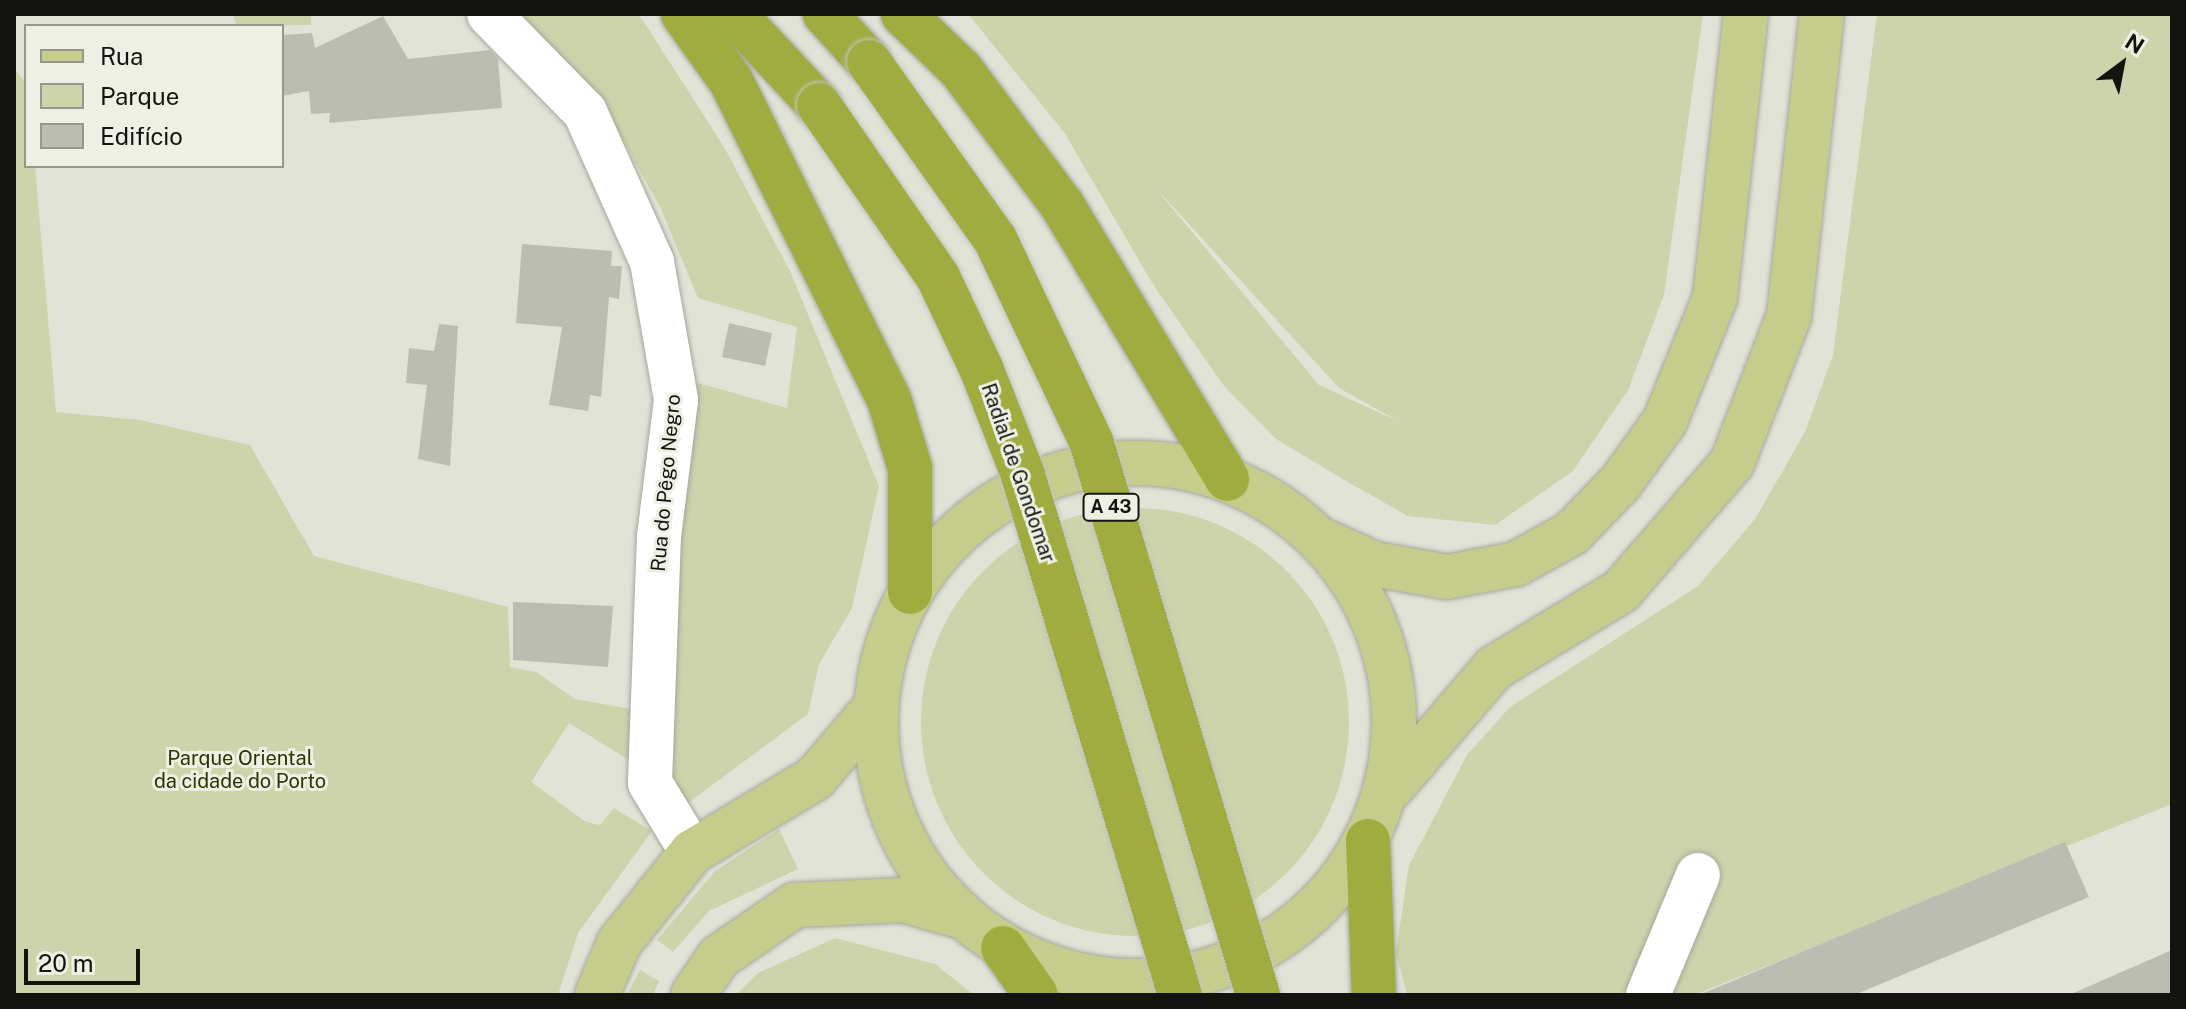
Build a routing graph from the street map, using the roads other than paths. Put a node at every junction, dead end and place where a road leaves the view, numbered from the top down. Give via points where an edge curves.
1 (489, 14) edge
2 (683, 14) edge
3 (734, 14) edge
4 (825, 14) edge
5 (903, 14) edge
6 (1746, 14) edge
7 (1822, 14) edge
8 (1227, 479) junction
9 (1322, 540) junction
10 (910, 592) junction
11 (874, 709) junction
12 (1385, 796) junction
13 (1368, 841) junction
14 (692, 852) junction
15 (1698, 875) dead end
16 (960, 916) junction
17 (1003, 948) junction
18 (597, 995) edge
19 (693, 995) edge
20 (1036, 995) edge
21 (1180, 995) edge
22 (1258, 995) edge
23 (1374, 995) edge
24 (1648, 995) edge

1 - 14 street, Rua do Pêgo Negro via 585,112 652,262 676,400 659,536 650,783
2 - 10 highway via 731,81 889,399 910,468
3 - 21 highway, Radial de Gondomar, bridge via 819,105 938,277 987,383 1022,472
4 - 22 highway, A 43, bridge via 869,62 995,239 1091,441
5 - 8 highway via 961,70 1062,205
6 - 9 main road via 1715,298 1665,421 1621,482 1572,533 1516,564 1447,577 1374,564
7 - 12 main road via 1789,316 1732,463 1621,591 1494,668 1437,727
8 - 9 main road
8 - 10 main road via 1147,462 1066,470 992,504 950,538
9 - 12 main road via 1353,579 1387,654 1396,734
10 - 11 main road via 891,629
11 - 14 main road via 815,778
11 - 16 main road via 884,790 918,864
12 - 13 main road
13 - 17 main road via 1339,885 1279,940 1204,973 1123,982 1043,965
13 - 23 highway
14 - 18 main road via 619,943
15 - 24 street
16 - 17 main road
16 - 19 main road via 903,900 795,905 719,957
17 - 20 highway

